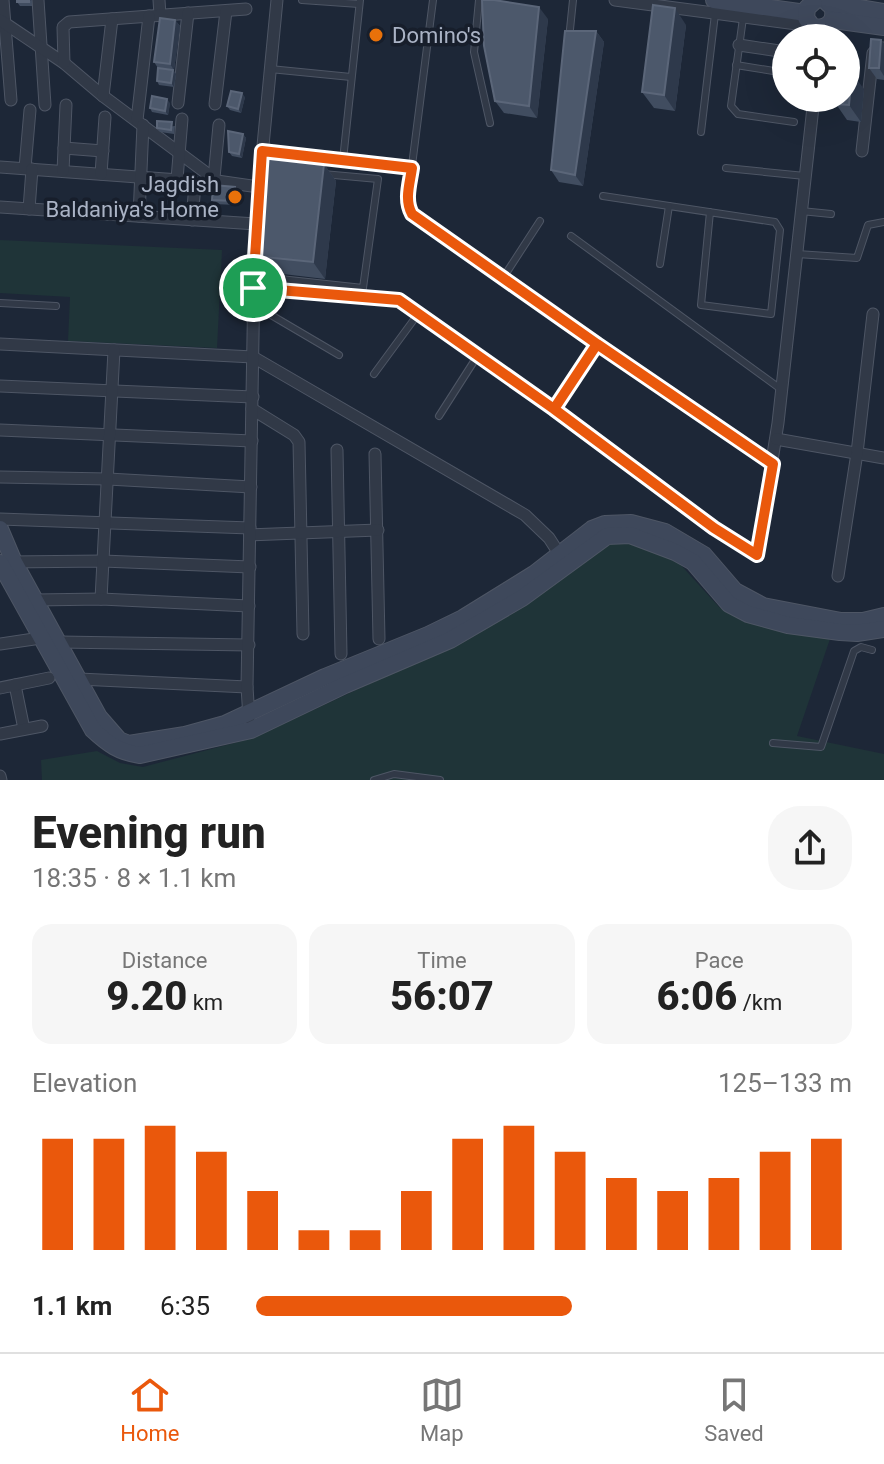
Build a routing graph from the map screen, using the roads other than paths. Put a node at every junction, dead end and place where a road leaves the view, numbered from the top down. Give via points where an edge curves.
1 (3, 0) edge
2 (38, 0) edge
3 (159, 0) edge
4 (277, 0) edge
5 (302, 0) edge
6 (433, 0) edge
7 (479, 0) edge
8 (573, 0) edge
9 (615, 0) edge
10 (881, 0) edge
11 (359, 2) edge
12 (714, 7) edge
13 (861, 8) junction
14 (246, 9) dead end
15 (226, 11) junction
16 (884, 12) edge
17 (188, 13) junction
18 (155, 16) junction
19 (819, 17) edge
20 (743, 18) junction
21 (112, 19) junction
22 (2, 22) edge
23 (884, 27) edge
24 (884, 37) edge
25 (739, 45) junction
26 (41, 46) junction
27 (568, 47) edge
28 (884, 48) edge
29 (772, 50) edge
30 (64, 63) junction
31 (736, 65) junction
32 (270, 69) junction
33 (772, 71) edge
34 (351, 77) junction
35 (103, 96) junction
36 (11, 100) dead end
37 (178, 103) dead end
38 (215, 104) dead end
39 (45, 105) dead end
40 (66, 105) dead end
41 (30, 110) dead end
42 (812, 112) edge
43 (105, 117) dead end
44 (182, 119) dead end
45 (794, 122) dead end
46 (140, 123) junction
47 (490, 123) dead end
48 (219, 125) dead end
49 (701, 132) dead end
50 (64, 148) junction
51 (103, 151) junction
52 (262, 151) junction
53 (862, 151) dead end
54 (179, 153) junction
55 (343, 160) junction
56 (0, 167) edge
57 (412, 168) junction
58 (726, 168) dead end
59 (28, 169) junction
60 (63, 171) junction
61 (316, 173) edge
62 (101, 174) junction
63 (805, 176) junction
64 (141, 177) junction
65 (214, 178) junction
66 (177, 179) junction
67 (259, 187) junction
68 (603, 196) dead end
69 (669, 206) junction
70 (0, 207) edge
71 (29, 209) junction
72 (801, 211) junction
73 (710, 212) junction
74 (831, 214) dead end
75 (139, 216) junction
76 (192, 220) junction
77 (540, 221) dead end
78 (884, 222) edge
79 (257, 224) junction
80 (571, 236) dead end
81 (265, 237) edge
82 (797, 254) junction
83 (660, 264) dead end
84 (271, 278) junction
85 (503, 278) junction
86 (776, 279) junction
87 (794, 280) junction
88 (254, 283) junction
89 (0, 303) edge
90 (254, 305) junction
91 (56, 306) dead end
92 (418, 314) junction
93 (873, 314) dead end
94 (0, 344) edge
95 (597, 344) junction
96 (114, 350) junction
97 (339, 355) dead end
98 (478, 355) junction
99 (253, 357) junction
100 (374, 374) dead end
101 (0, 386) edge
102 (782, 390) junction
103 (112, 392) junction
104 (252, 403) junction
105 (554, 409) junction
106 (439, 416) dead end
107 (0, 430) edge
108 (110, 433) junction
109 (776, 439) junction
110 (252, 441) junction
111 (337, 450) dead end
112 (857, 453) junction
113 (375, 454) dead end
114 (884, 458) edge
115 (773, 464) junction
116 (0, 477) edge
117 (108, 479) junction
118 (251, 487) junction
119 (0, 519) edge
120 (105, 521) junction
121 (0, 529) edge
122 (378, 530) junction
123 (250, 531) junction
124 (339, 531) junction
125 (301, 533) junction
126 (560, 555) junction
127 (103, 561) junction
128 (5, 563) edge
129 (250, 567) junction
130 (838, 576) dead end
131 (101, 599) junction
132 (36, 600) junction
133 (249, 606) junction
134 (884, 616) edge
135 (884, 629) edge
136 (303, 634) dead end
137 (34, 639) dead end
138 (379, 639) dead end
139 (60, 642) junction
140 (0, 644) edge
141 (249, 645) junction
142 (872, 650) dead end
143 (341, 654) dead end
144 (49, 678) dead end
145 (79, 679) junction
146 (15, 685) junction
147 (247, 687) junction
148 (0, 688) edge
149 (250, 723) junction
150 (42, 726) dead end
151 (24, 729) junction
152 (0, 734) edge
153 (773, 743) dead end
154 (374, 780) edge
155 (440, 780) edge

1 - 22 street
2 - 26 street
3 - 18 street
4 - 32 street
5 - 11 lane
6 - 57 lane
7 - 47 lane via 474,52
8 - 27 lane
9 - 12 street
10 - 13 street
11 - 34 lane
12 - 19 street
12 - 20 street
12 - 49 lane
13 - 16 street
13 - 19 street
14 - 15 street
15 - 17 street
15 - 38 street
17 - 18 street
17 - 37 street
18 - 21 street
18 - 46 street
19 - 20 street
19 - 23 street
19 - 24 street
20 - 25 lane
21 - 30 street via 65,23
21 - 35 street
22 - 26 street
22 - 36 street
25 - 29 street
25 - 31 lane
26 - 30 street
26 - 39 street
28 - 53 street via 873,53
30 - 35 street
31 - 33 lane
31 - 45 lane via 734,111
32 - 34 lane
32 - 52 street
34 - 55 lane
35 - 46 street
40 - 50 street
41 - 59 street
42 - 63 street
43 - 51 street
44 - 54 street
46 - 54 street
46 - 64 street
48 - 65 street
50 - 51 street
50 - 60 street
51 - 62 street
52 - 55 lane
52 - 67 street
54 - 65 street
54 - 66 street
55 - 57 lane
56 - 59 street
57 - 85 lane via 412,214
58 - 63 lane
59 - 60 street
59 - 71 street
60 - 62 street
61 - 84 lane via 378,179 363,288
62 - 64 street
63 - 72 street
64 - 66 street
64 - 75 street
65 - 67 street
66 - 76 street via 195,182
67 - 79 street
68 - 69 lane
69 - 73 lane
69 - 83 lane
70 - 71 street
71 - 75 street
72 - 74 lane
72 - 82 street
73 - 86 lane via 779,225
73 - 86 lane via 701,305 771,314
75 - 76 street
76 - 79 street
77 - 85 lane
78 - 82 lane via 868,225 857,258
79 - 88 street
80 - 102 lane
81 - 84 lane via 262,268
82 - 87 street
84 - 88 lane
85 - 95 lane
86 - 87 lane
87 - 102 street
88 - 90 street
88 - 92 street via 388,297
89 - 91 lane
90 - 97 lane
90 - 99 street
92 - 98 street
92 - 100 lane
93 - 112 street
94 - 96 street
95 - 105 lane
95 - 115 lane
96 - 99 street
96 - 103 street
98 - 105 street
98 - 106 lane
99 - 104 street
99 - 126 street via 525,515
101 - 103 street
102 - 109 street
103 - 104 street
103 - 108 street
104 - 110 street
104 - 125 street via 298,438
105 - 115 street via 757,555
107 - 108 street
108 - 110 street
108 - 117 street
109 - 112 street
109 - 115 street
110 - 118 street
111 - 124 street
112 - 114 street
112 - 130 street
113 - 122 street
116 - 117 street
117 - 118 street
117 - 120 street
118 - 123 street
119 - 120 street
120 - 123 street
120 - 127 street
121 - 128 street
122 - 124 street
122 - 138 street
123 - 125 street
123 - 129 street
124 - 125 street
124 - 143 street
125 - 136 street
126 - 134 street via 605,524 645,525 704,555 735,591 763,606 841,621
126 - 149 street via 463,618 325,677
127 - 128 street
127 - 129 street
127 - 131 street
128 - 132 street
128 - 149 street via 93,730 110,746 140,755
129 - 133 street
131 - 132 street
131 - 133 street
132 - 139 street
133 - 141 street
135 - 149 street via 840,632 748,614 729,604 693,562 675,552 630,535 607,536 522,598 450,640
137 - 140 street
139 - 141 street
139 - 145 street
141 - 147 street
142 - 153 lane via 854,651 821,747
144 - 146 street
145 - 147 street
145 - 149 street via 104,726 129,744
146 - 148 street
146 - 151 street
147 - 149 street
150 - 151 street
151 - 152 street
154 - 155 lane via 394,774

